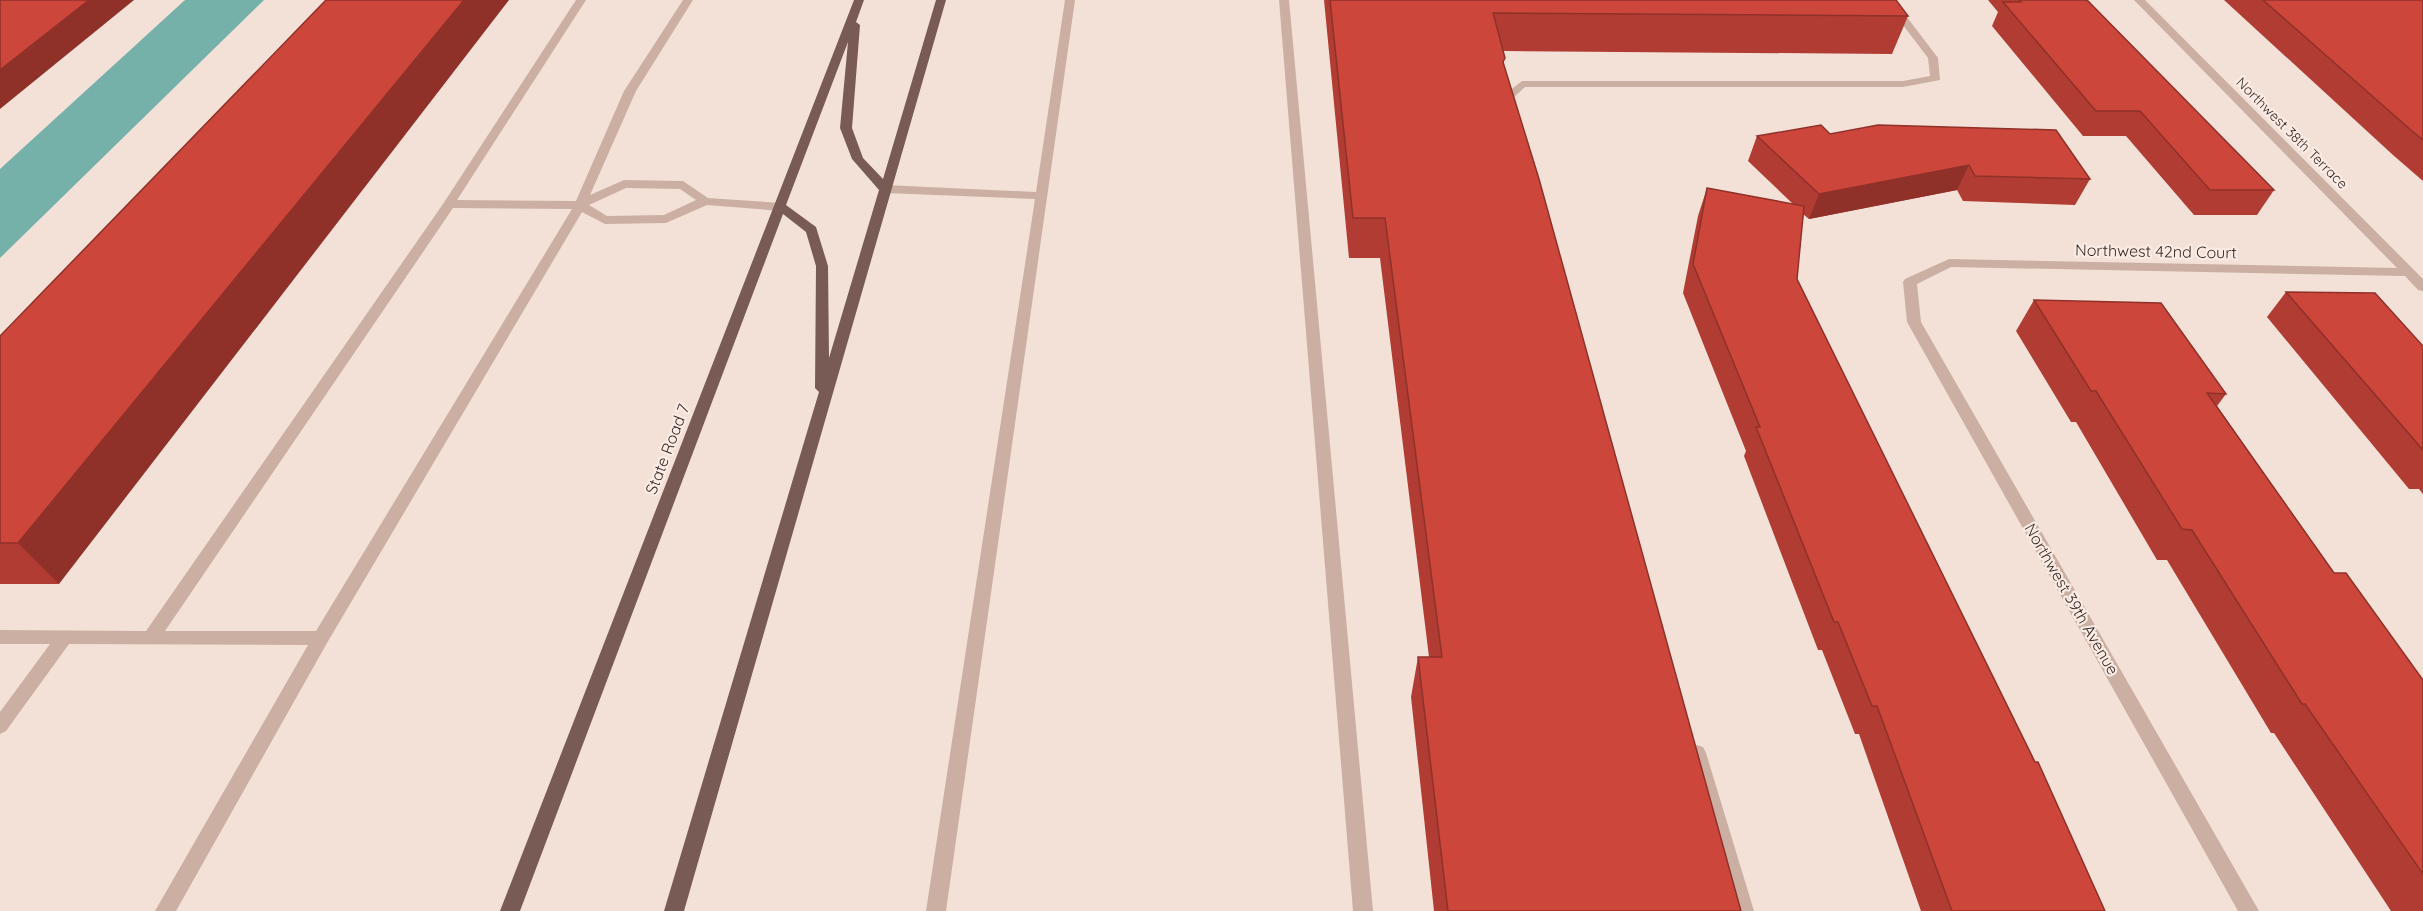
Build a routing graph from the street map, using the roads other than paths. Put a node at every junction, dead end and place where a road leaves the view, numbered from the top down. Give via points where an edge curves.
1 (581, 0) edge
2 (688, 0) edge
3 (941, 0) edge
4 (1070, 0) edge
5 (1284, 0) edge
6 (1889, 0) edge
7 (2139, 0) edge
8 (858, 2) edge
9 (1511, 123) edge
10 (885, 189) junction
11 (1040, 196) junction
12 (705, 201) junction
13 (448, 204) junction
14 (580, 204) junction
15 (781, 207) junction
16 (2407, 272) junction
17 (1910, 282) joint
18 (2423, 287) edge
19 (822, 405) junction
20 (0, 638) edge
21 (64, 638) junction
22 (151, 638) junction
23 (321, 638) junction
24 (0, 726) edge
25 (1693, 740) edge
26 (165, 911) edge
27 (510, 911) edge
28 (674, 911) edge
29 (936, 911) edge
30 (1363, 911) edge
31 (1744, 911) edge
32 (2249, 911) edge

1 - 13 street
2 - 14 street via 630,91
3 - 10 main road
4 - 11 street
5 - 30 street
6 - 9 street via 1933,58 1936,78 1903,84 1522,84 1504,100
7 - 16 street, Northwest 38th Terrace
8 - 10 main road via 846,129 858,159
8 - 15 main road, State Road 7
10 - 11 street
10 - 19 main road
11 - 29 street
12 - 14 street via 666,219 605,220
12 - 14 street via 683,185 624,184
12 - 15 street
13 - 14 street
13 - 22 street
14 - 23 street
15 - 19 main road via 812,230 822,266
15 - 27 main road, State Road 7
16 - 17 street, Northwest 42nd Court via 1949,263
16 - 18 street, Northwest 38th Terrace
17 - 32 street, Northwest 39th Avenue via 1914,322
19 - 28 main road
20 - 21 street
21 - 22 street
21 - 24 street
22 - 23 street
23 - 26 street
25 - 31 street

